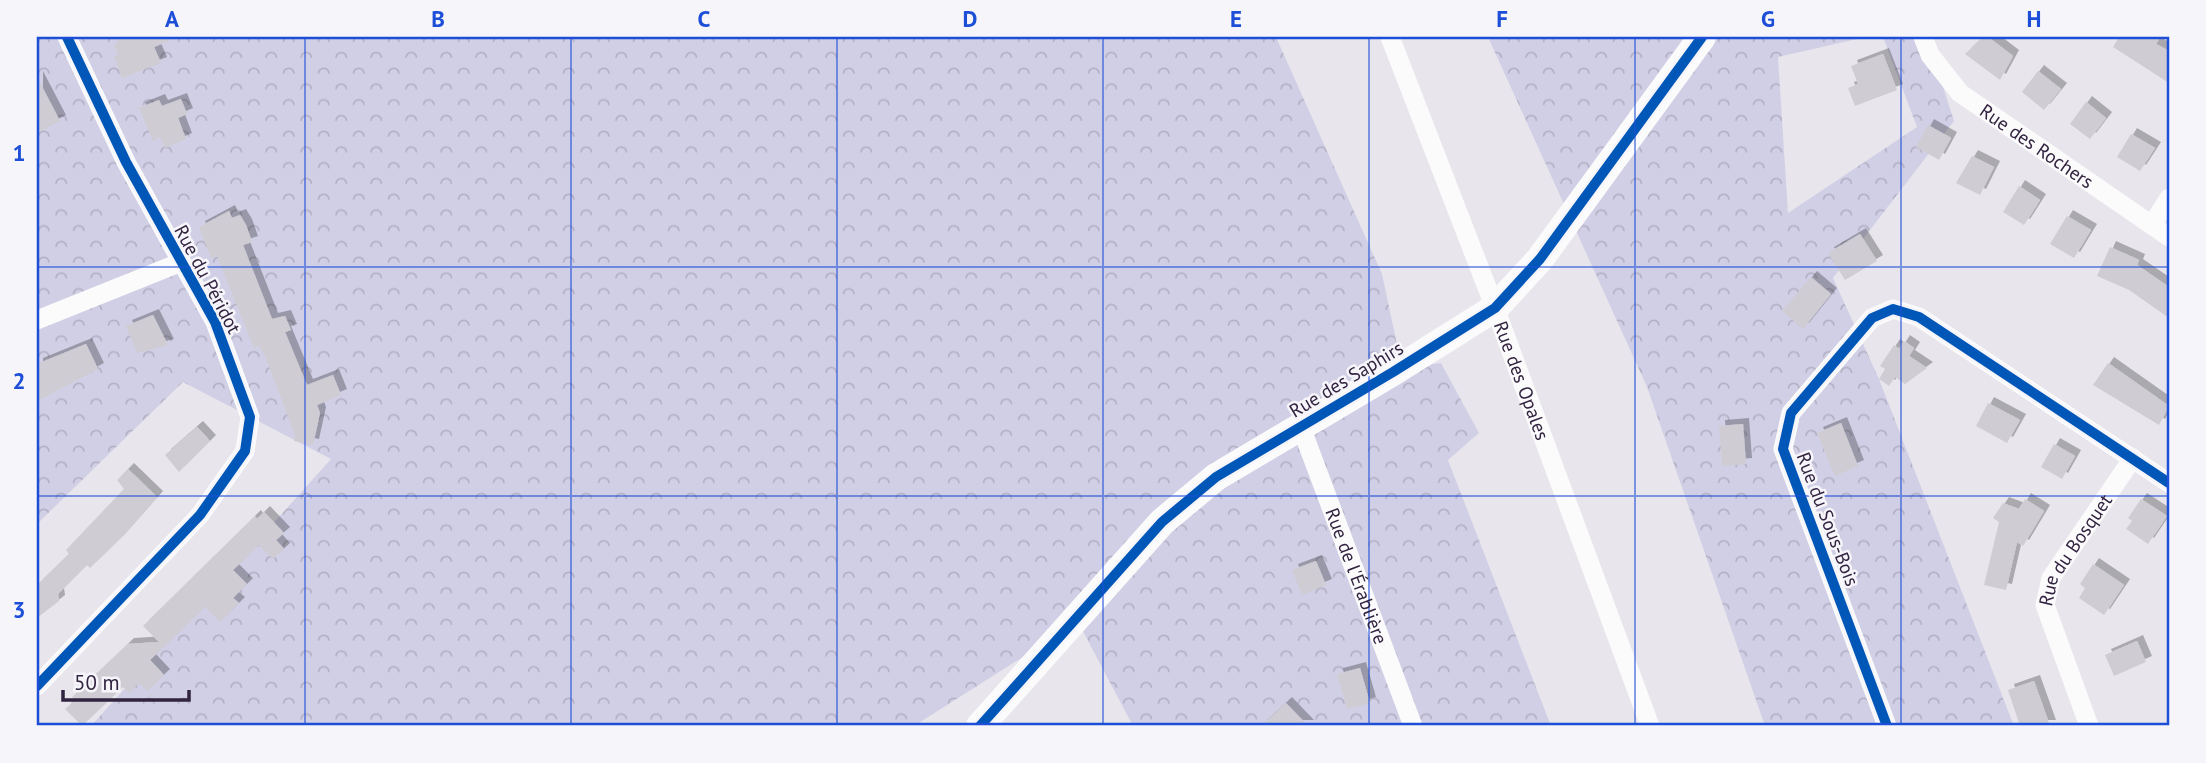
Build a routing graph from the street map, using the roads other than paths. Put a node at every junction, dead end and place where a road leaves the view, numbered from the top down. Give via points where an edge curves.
1 (67, 37) edge
2 (1390, 37) edge
3 (1702, 37) edge
4 (1923, 37) edge
5 (2169, 198) edge
6 (2152, 225) junction
7 (2169, 237) edge
8 (179, 262) junction
9 (1495, 308) junction
10 (37, 320) edge
11 (1301, 427) junction
12 (2133, 458) junction
13 (2169, 483) edge
14 (37, 686) edge
15 (979, 726) edge
16 (1412, 726) edge
17 (1650, 726) edge
18 (1887, 726) edge
19 (2089, 726) edge

1 - 8 street, Rue du Péridot
2 - 9 street, Rue des Opales
3 - 9 street, Rue des Saphirs via 1540,259
4 - 6 street, Rue des Rochers via 1930,55 1960,93
5 - 6 street
6 - 7 street, Rue des Rochers
8 - 10 street
8 - 14 street, Rue du Péridot via 215,322 237,377 250,417 244,450 200,515
9 - 11 street, Rue des Saphirs
9 - 17 street, Rue des Opales
11 - 15 street, Rue des Saphirs via 1216,477 1162,522
11 - 16 street, Rue de l'Érablière
12 - 13 street, Rue du Sous-Bois
12 - 18 street, Rue du Sous-Bois via 1919,317 1893,309 1872,318 1791,413 1783,449
12 - 19 street, Rue du Bosquet via 2051,578 2045,605

